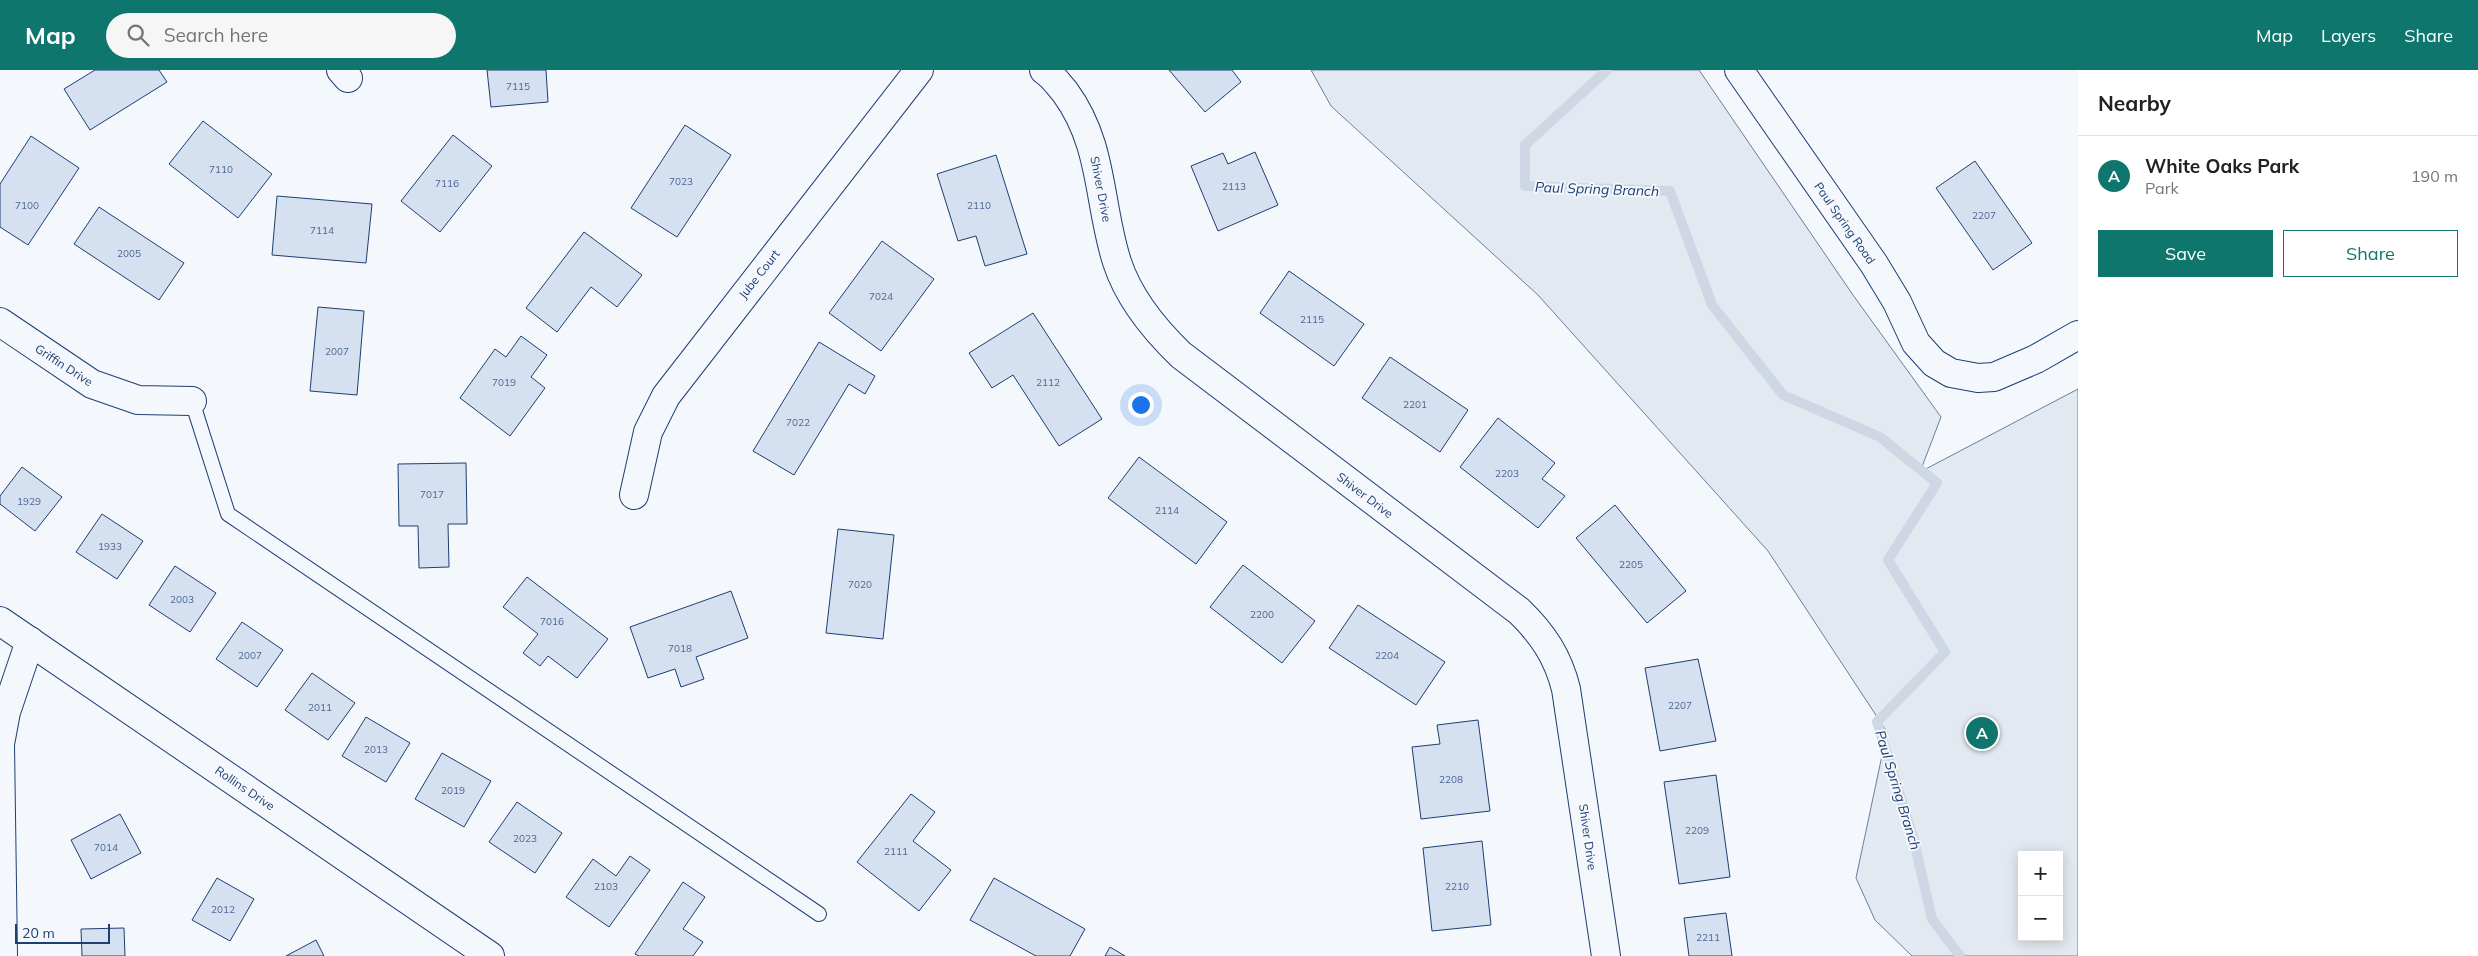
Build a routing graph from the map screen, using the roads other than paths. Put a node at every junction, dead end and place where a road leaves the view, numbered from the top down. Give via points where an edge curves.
1 (918, 70) edge
2 (1044, 70) edge
3 (1739, 70) edge
4 (0, 322) edge
5 (2078, 335) edge
6 (192, 401) joint
7 (634, 495) dead end
8 (0, 621) edge
9 (30, 641) junction
10 (819, 914) dead end
11 (456, 946) edge
12 (3, 956) edge
13 (490, 956) edge
14 (1606, 956) edge

1 - 7 street, Jube Court via 666,396 648,432
2 - 14 street, Shiver Drive via 1070,100 1084,125 1094,152 1117,264 1135,302 1157,332 1181,355 1519,611 1539,630 1554,654 1566,689
3 - 5 street, Paul Spring Road via 1874,264 1916,343 1934,363 1951,373 1994,377
4 - 6 street, Griffin Drive via 92,384 138,400
6 - 10 lane via 228,514
8 - 9 street, Rollins Drive
9 - 11 street, Rollins Drive
9 - 12 street via 6,712 0,744
11 - 13 street, Rollins Drive

